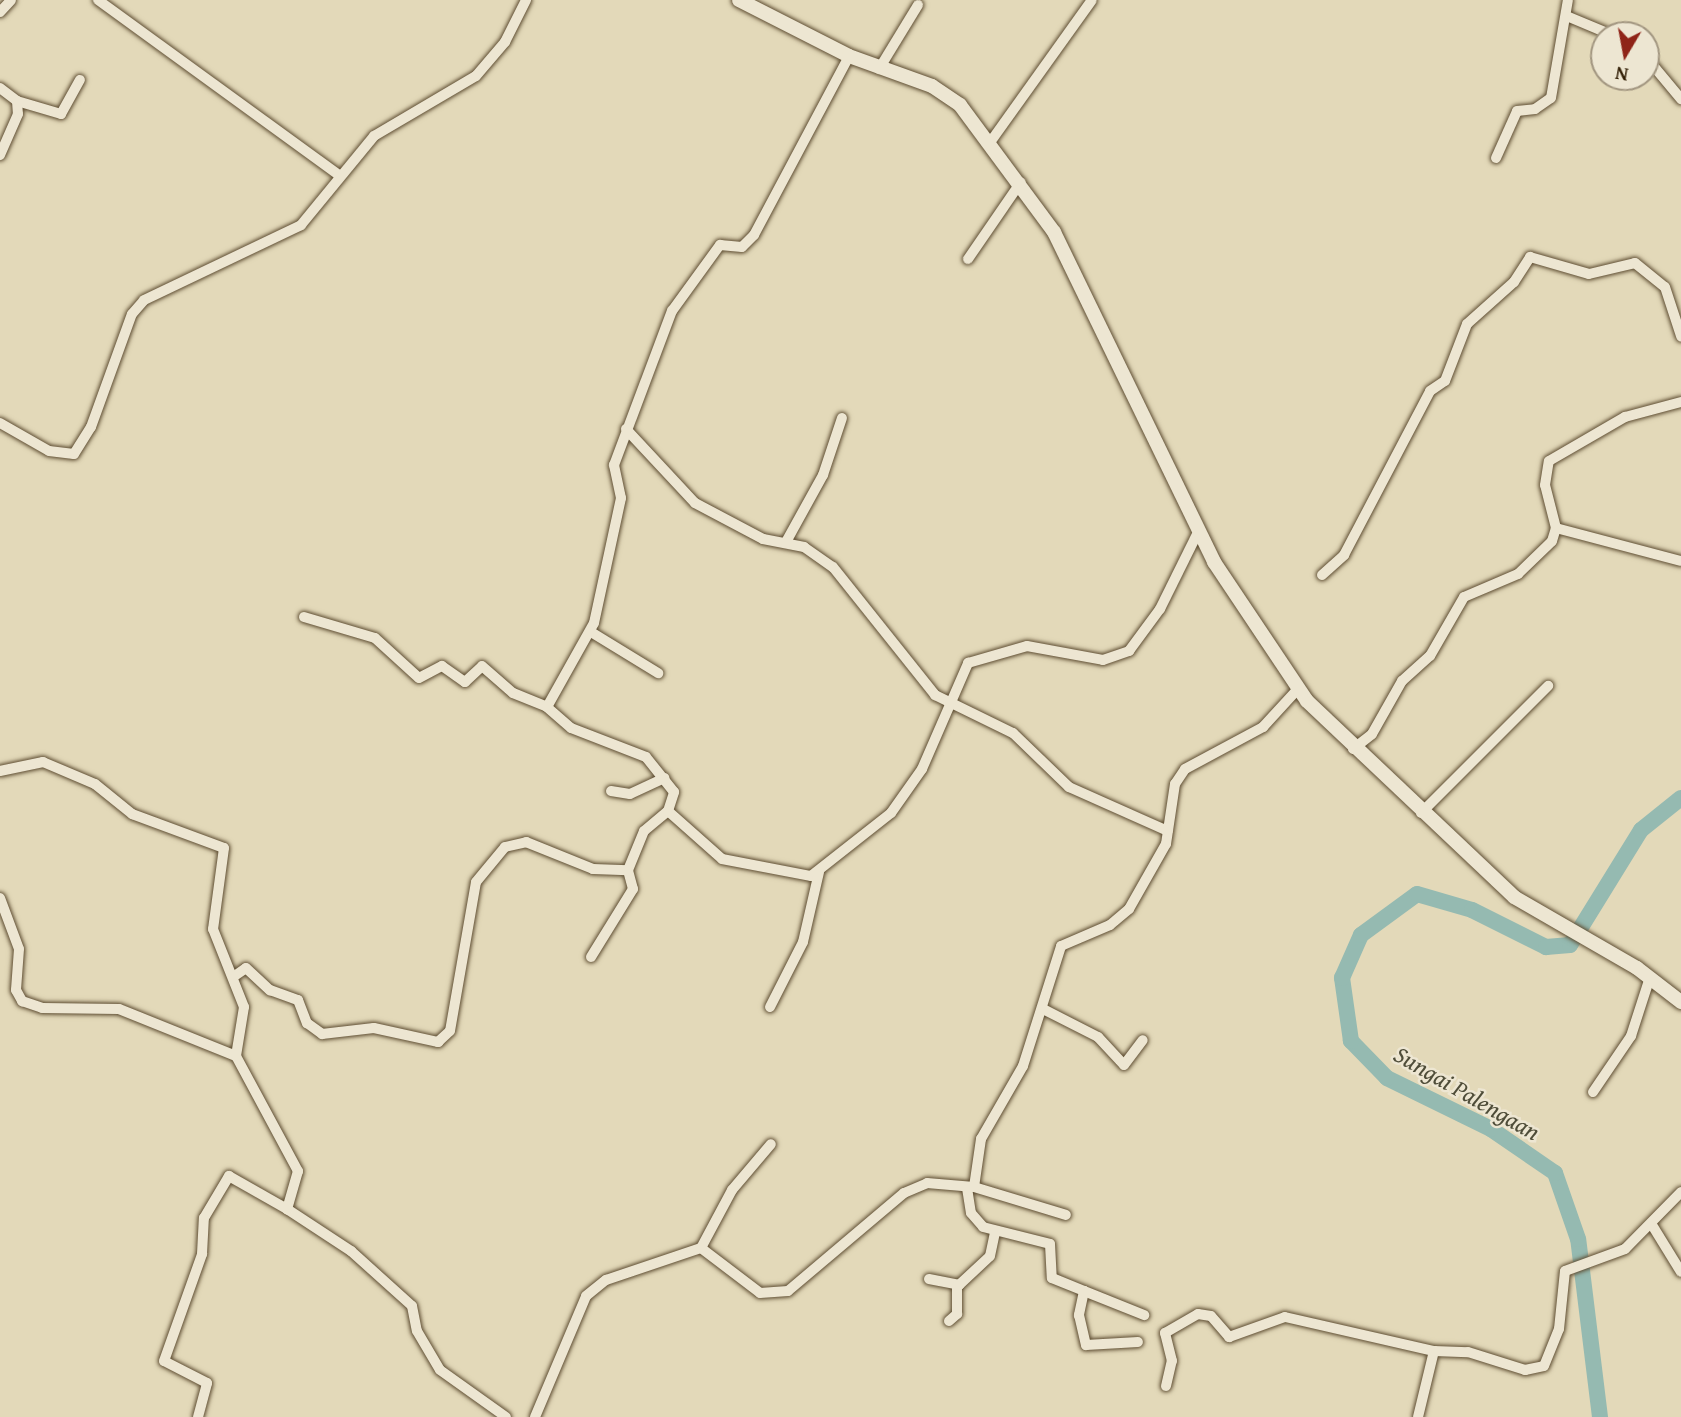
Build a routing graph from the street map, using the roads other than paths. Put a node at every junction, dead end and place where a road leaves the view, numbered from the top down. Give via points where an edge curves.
1 (11, 0) edge
2 (526, 0) edge
3 (740, 0) edge
4 (1092, 0) edge
5 (1568, 0) edge
6 (102, 1) edge
7 (918, 5) dead end
8 (0, 12) edge
9 (1569, 17) junction
10 (1590, 26) edge
11 (849, 56) junction
12 (879, 69) junction
13 (1660, 74) edge
14 (80, 79) dead end
15 (0, 88) edge
16 (1681, 99) edge
17 (17, 101) junction
18 (991, 141) junction
19 (0, 155) edge
20 (1496, 158) dead end
21 (339, 175) junction
22 (1021, 182) junction
23 (968, 259) dead end
24 (1681, 336) edge
25 (1681, 402) edge
26 (842, 418) dead end
27 (0, 424) edge
28 (626, 429) junction
29 (1556, 528) junction
30 (1198, 532) junction
31 (786, 542) junction
32 (1681, 561) edge
33 (1322, 575) dead end
34 (304, 617) dead end
35 (591, 632) junction
36 (658, 673) dead end
37 (1548, 686) dead end
38 (1298, 689) junction
39 (947, 704) junction
40 (547, 707) junction
41 (1353, 749) junction
42 (0, 771) edge
43 (664, 778) junction
44 (611, 791) dead end
45 (668, 811) junction
46 (1421, 813) junction
47 (1168, 831) junction
48 (628, 870) junction
49 (819, 872) junction
50 (0, 898) edge
51 (591, 957) dead end
52 (236, 975) junction
53 (1650, 977) junction
54 (1681, 1002) edge
55 (770, 1007) dead end
56 (1043, 1009) junction
57 (1143, 1040) dead end
58 (236, 1056) junction
59 (1593, 1092) dead end
60 (771, 1144) dead end
61 (970, 1187) junction
62 (1681, 1192) edge
63 (287, 1209) junction
64 (1066, 1215) dead end
65 (1652, 1225) junction
66 (995, 1233) junction
67 (701, 1248) junction
68 (1681, 1272) edge
69 (929, 1279) dead end
70 (957, 1286) junction
71 (1084, 1291) junction
72 (1144, 1315) dead end
73 (949, 1321) dead end
74 (1138, 1342) dead end
75 (1434, 1351) junction
76 (1166, 1386) dead end
77 (198, 1417) edge
78 (506, 1417) edge
79 (536, 1417) edge
80 (1418, 1417) edge

1 - 8 street
2 - 21 street via 505,42 476,76 401,115
3 - 11 street
4 - 18 street
5 - 9 street
6 - 21 street
7 - 12 street
9 - 10 street
9 - 20 street via 1550,71 1549,100 1518,110
11 - 12 street
11 - 28 street via 754,235 742,247 722,243 676,304
12 - 18 street via 943,92
13 - 16 street
14 - 17 street via 61,114
15 - 17 street
17 - 19 street via 15,125
18 - 22 street
21 - 27 street via 286,236 139,306 74,454 49,451
22 - 23 street
22 - 30 street via 1062,246
24 - 33 street via 1665,287 1635,263 1589,274 1530,257 1507,289 1467,324 1445,381 1430,391 1344,555
25 - 29 street via 1633,414 1549,461 1545,485
26 - 31 street via 823,475
28 - 31 street via 695,503 763,539
28 - 35 street via 612,476 621,498
29 - 32 street
29 - 41 street via 1528,568 1464,597 1430,656 1402,681 1377,729
30 - 38 street
30 - 39 street via 1160,609 1129,651 1103,660 1047,646 981,655 964,667
31 - 39 street via 819,555 845,578 911,672
34 - 40 street via 374,638 419,678 444,666 465,682 482,666 513,693
35 - 36 street
35 - 40 street
37 - 46 street
38 - 41 street
38 - 47 street via 1263,727 1185,769 1175,784
39 - 47 street via 1013,733 1069,787
39 - 49 street via 922,769 891,813
40 - 43 street via 571,728 638,752
41 - 46 street
42 - 52 street via 43,762 95,784 132,814 221,845 226,859 213,929
43 - 44 street via 629,794
43 - 45 street via 675,795
45 - 48 street via 643,831
45 - 49 street via 722,859 798,878
46 - 53 street via 1514,897 1563,930
47 - 56 street via 1161,854 1121,918 1061,946
48 - 51 street via 634,889
48 - 52 street via 593,869 526,842 505,847 476,882 450,1031 438,1042 374,1028 322,1034 307,1023 298,1000 270,989 246,968
49 - 55 street via 803,942
50 - 58 street via 21,958 16,990 27,1004 119,1009
52 - 58 street via 244,1013
53 - 54 street
53 - 59 street via 1631,1036
56 - 57 street via 1098,1037 1124,1065
56 - 61 street via 1013,1091 981,1139
58 - 63 street via 298,1171
60 - 67 street via 732,1190
61 - 64 street
61 - 66 street via 975,1219
61 - 67 street via 927,1183 904,1193 788,1291 760,1293
62 - 65 street
63 - 77 street via 229,1176 204,1218 202,1254 164,1361 207,1383
63 - 78 street via 351,1251 412,1306 417,1331 440,1370
65 - 68 street
65 - 75 street via 1613,1255 1572,1266 1563,1274 1554,1347 1540,1368 1468,1352
66 - 70 street via 990,1256
66 - 71 street via 1049,1243 1052,1278
67 - 79 street via 589,1290
69 - 70 street
70 - 73 street via 957,1314
71 - 72 street
71 - 74 street via 1079,1315 1086,1345
75 - 76 street via 1285,1317 1228,1337 1211,1316 1198,1314 1176,1323 1164,1336 1172,1361
75 - 80 street

